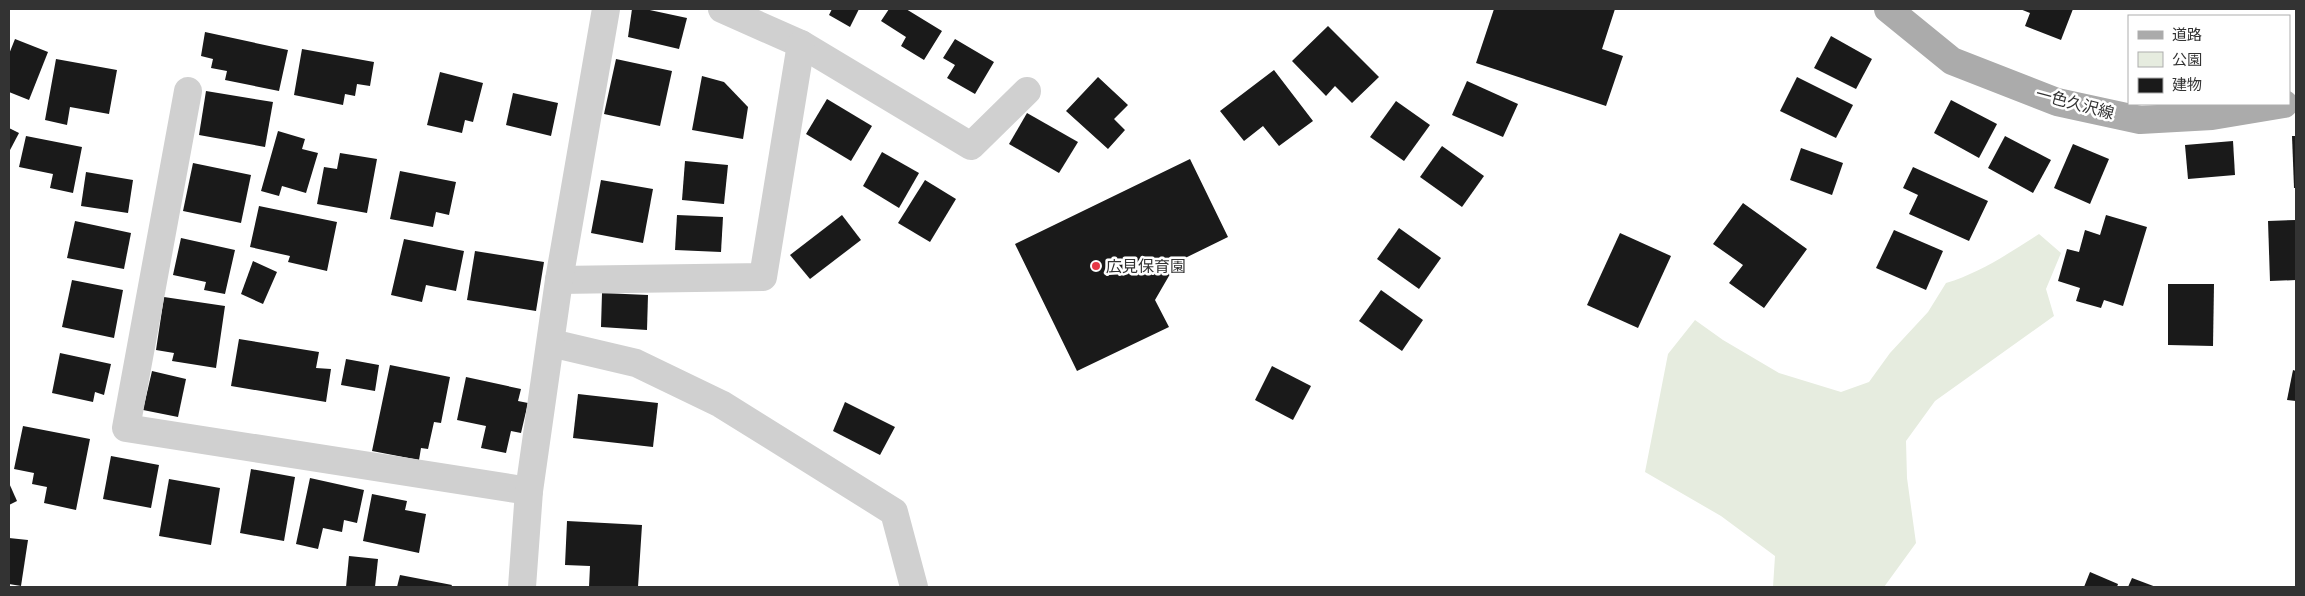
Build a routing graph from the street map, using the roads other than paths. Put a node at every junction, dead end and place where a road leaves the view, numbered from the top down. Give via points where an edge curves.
1 (606, 9) edge
2 (722, 9) edge
3 (1888, 9) edge
4 (801, 44) junction
5 (188, 91) dead end
6 (1027, 92) dead end
7 (2278, 105) edge
8 (559, 280) junction
9 (551, 343) junction
10 (529, 491) junction
11 (522, 587) edge
12 (914, 587) edge

1 - 8 street
2 - 4 street
3 - 7 main road, 一色久沢線 via 1952,62 2058,102 2140,120 2212,116
4 - 6 street via 971,146
4 - 8 street via 763,277
5 - 10 street via 126,428
8 - 9 street
9 - 10 street
9 - 12 street via 636,363 721,404 894,512
10 - 11 street

